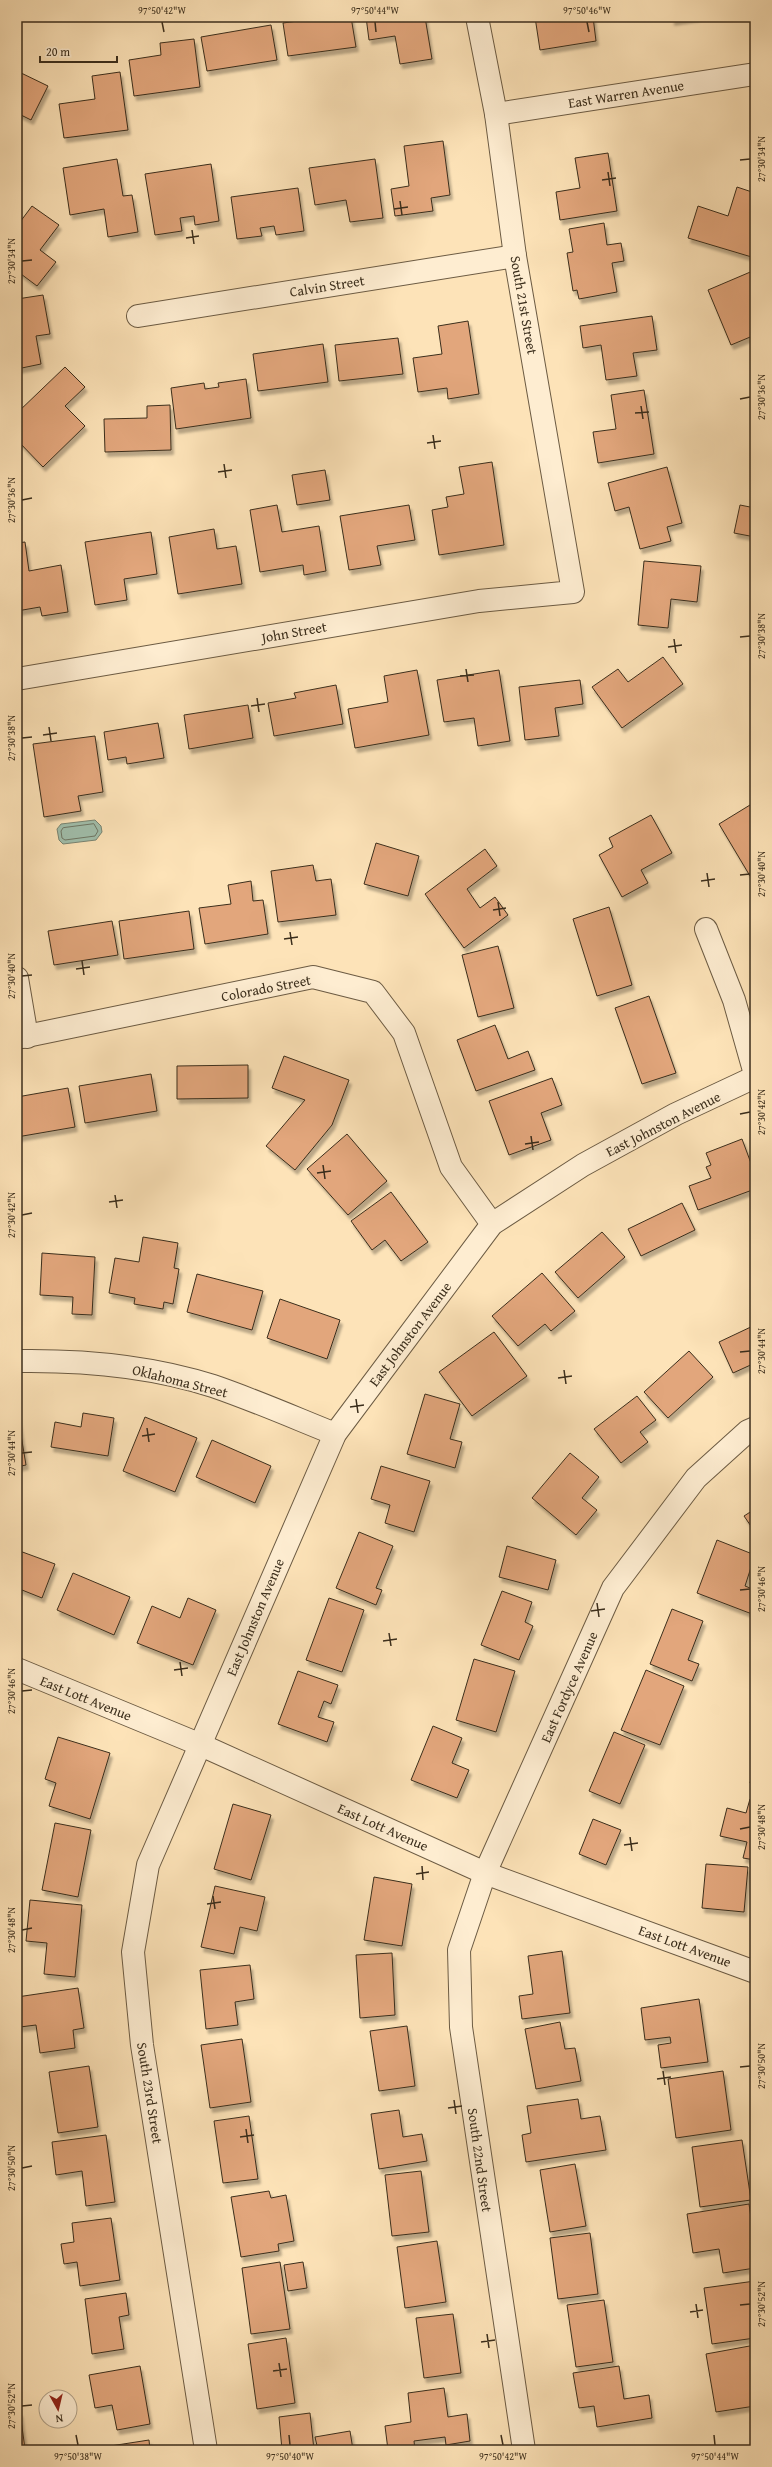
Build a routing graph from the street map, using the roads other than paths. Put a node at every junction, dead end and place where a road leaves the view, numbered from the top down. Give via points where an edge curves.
1 (477, 17) edge
2 (755, 74) edge
3 (496, 114) junction
4 (515, 256) junction
5 (138, 316) dead end
6 (573, 592) joint
7 (17, 679) edge
8 (706, 930) dead end
9 (17, 978) edge
10 (22, 1038) edge
11 (755, 1076) edge
12 (492, 1224) junction
13 (17, 1362) edge
14 (755, 1428) edge
15 (336, 1434) junction
16 (17, 1669) edge
17 (201, 1745) junction
18 (485, 1873) junction
19 (755, 1972) edge
20 (206, 2450) edge
21 (524, 2450) edge

1 - 3 street, South 21st Street
2 - 3 street, East Warren Avenue
3 - 4 street, South 21st Street
4 - 5 street, Calvin Street
4 - 6 street, South 21st Street
6 - 7 street, John Street via 479,601
8 - 11 street via 734,1000
9 - 10 street
10 - 12 street, Colorado Street via 313,977 373,992 404,1033 451,1167
11 - 12 street, East Johnston Avenue via 676,1114 584,1165
12 - 15 street, East Johnston Avenue
13 - 15 street, Oklahoma Street via 55,1361 148,1371 212,1386
14 - 18 street, East Fordyce Avenue via 748,1431 696,1478 614,1588
15 - 17 street, East Johnston Avenue
16 - 17 street, East Lott Avenue
17 - 18 street, East Lott Avenue
17 - 20 street, South 23rd Street via 148,1865 133,1952 142,2045
18 - 19 street, East Lott Avenue
18 - 21 street, South 22nd Street via 459,1950 460,2027

